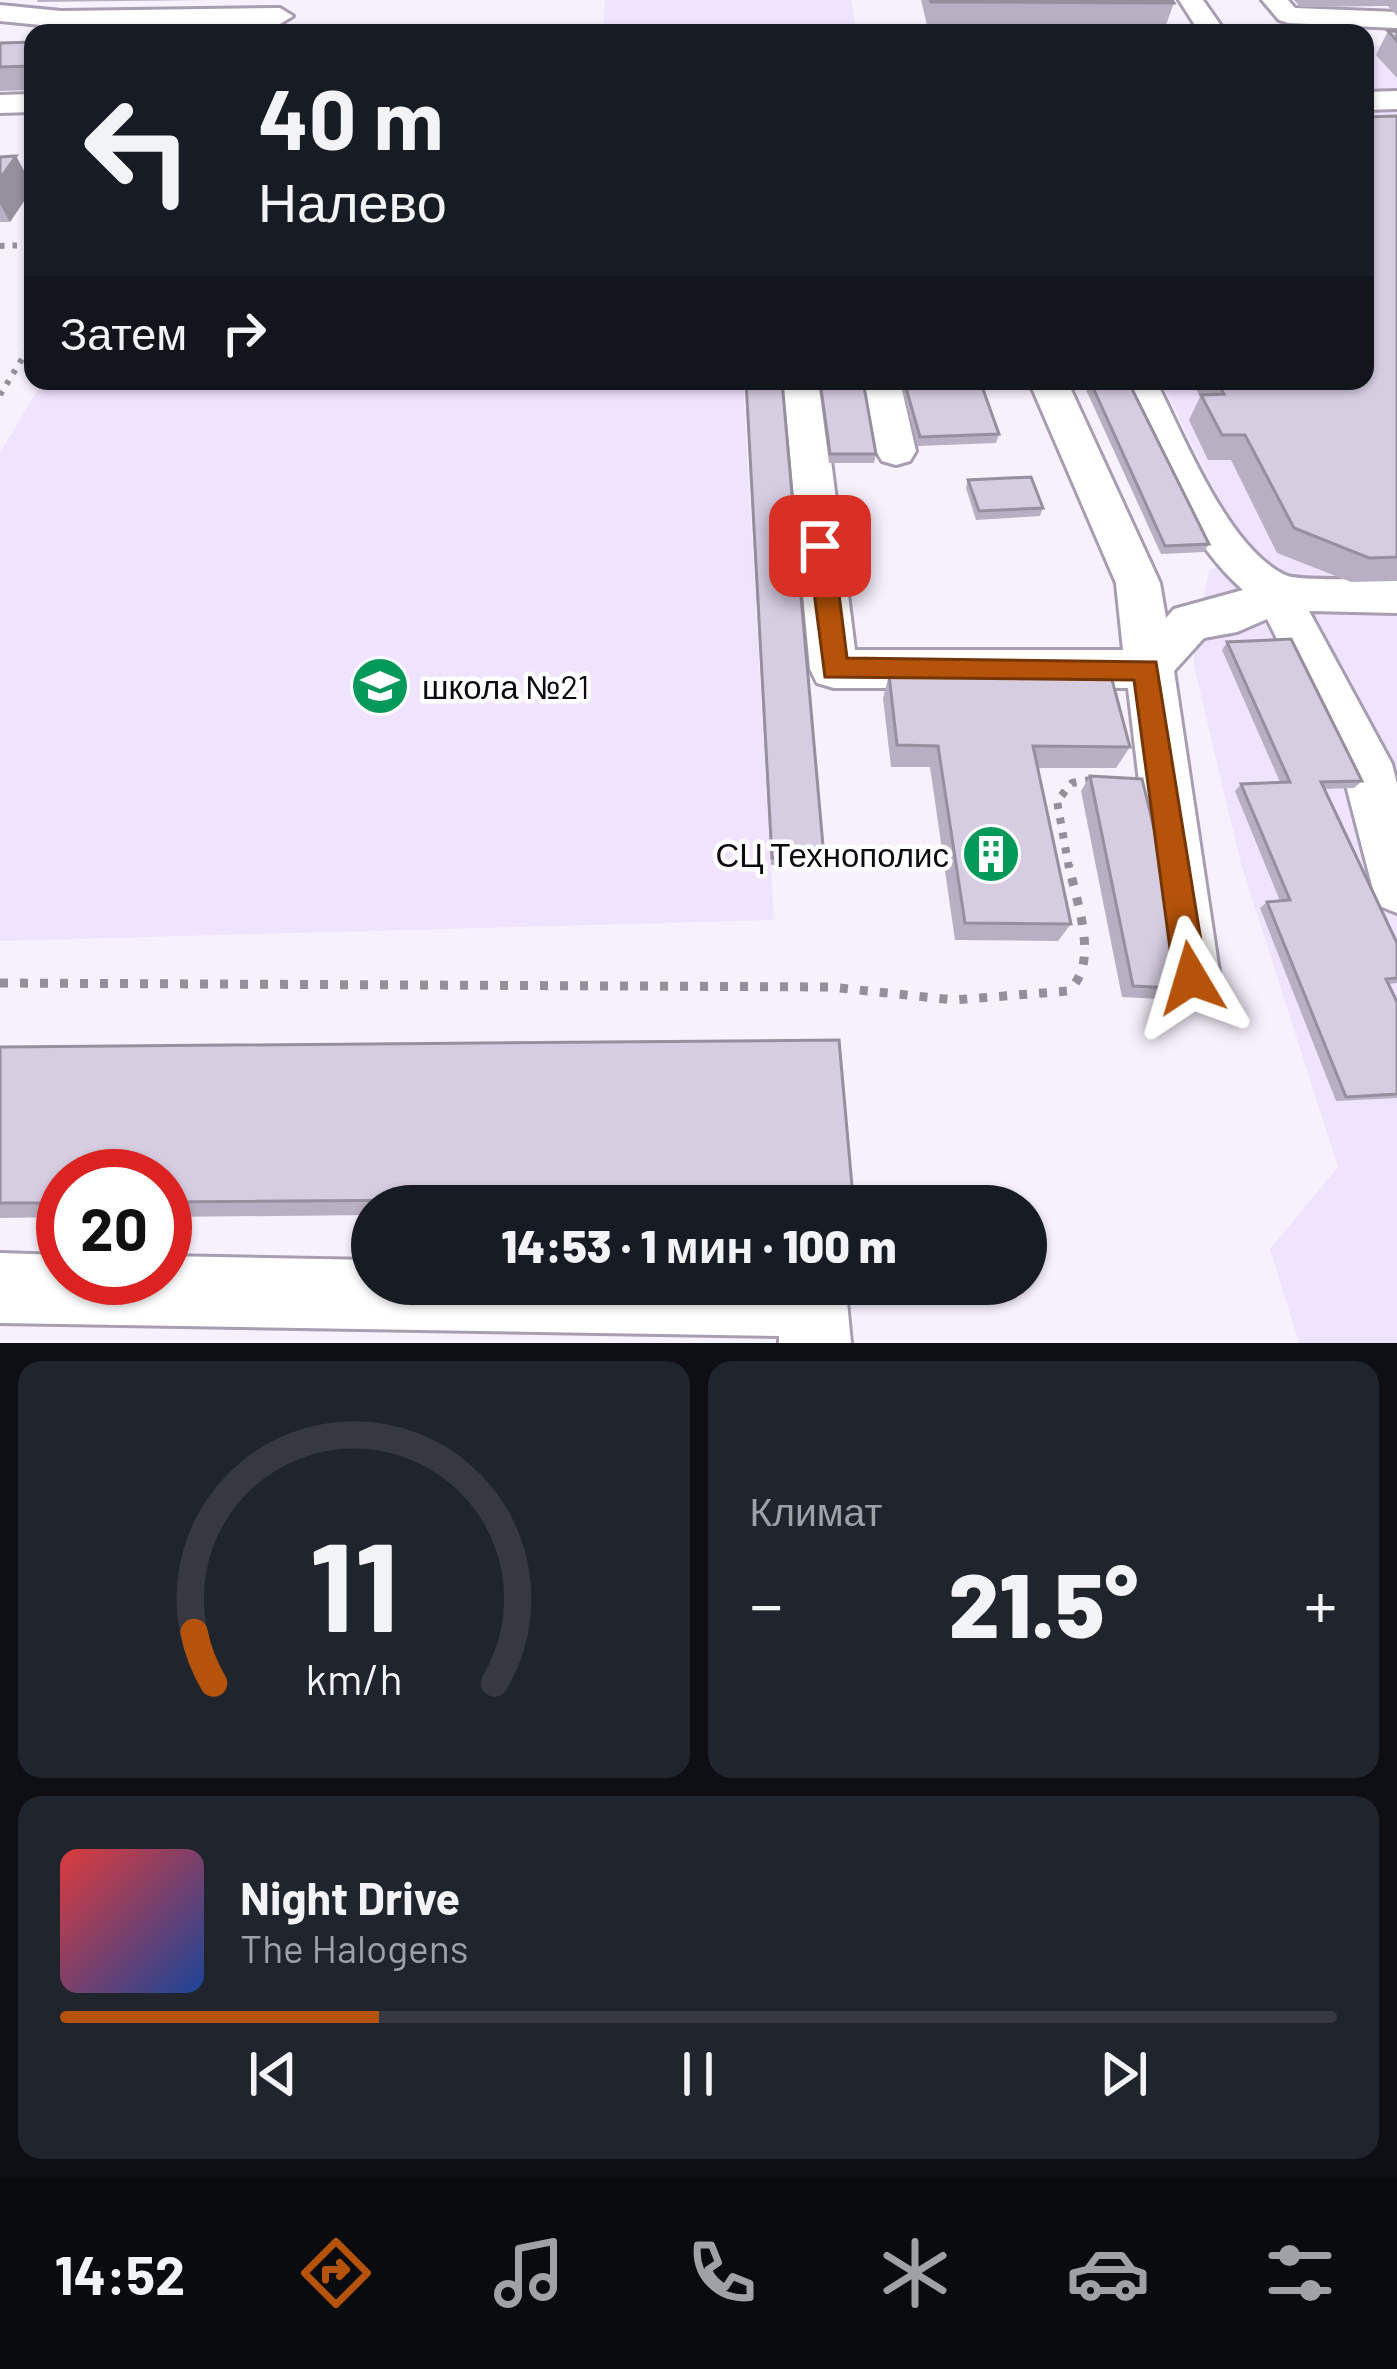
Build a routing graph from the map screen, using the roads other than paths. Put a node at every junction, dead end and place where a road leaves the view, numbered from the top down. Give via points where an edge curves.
1 (1274, 0) edge
2 (0, 14) edge
3 (280, 16) dead end
4 (1397, 20) edge
5 (803, 390) edge
6 (883, 390) edge
7 (1052, 390) edge
8 (1142, 390) edge
9 (896, 452) dead end
10 (1276, 593) junction
11 (1397, 596) edge
12 (1147, 669) junction
13 (1340, 788) edge
14 (1396, 882) edge
15 (1191, 978) edge
16 (0, 1288) edge
17 (815, 1343) edge

1 - 4 lane via 1288,15
2 - 3 lane
5 - 12 lane via 834,669
6 - 9 lane
7 - 12 lane via 1138,583
8 - 10 lane via 1232,555
10 - 11 lane
10 - 12 lane via 1237,614 1190,622
10 - 14 lane via 1366,764
12 - 15 lane
13 - 14 lane
16 - 17 lane via 812,1303

